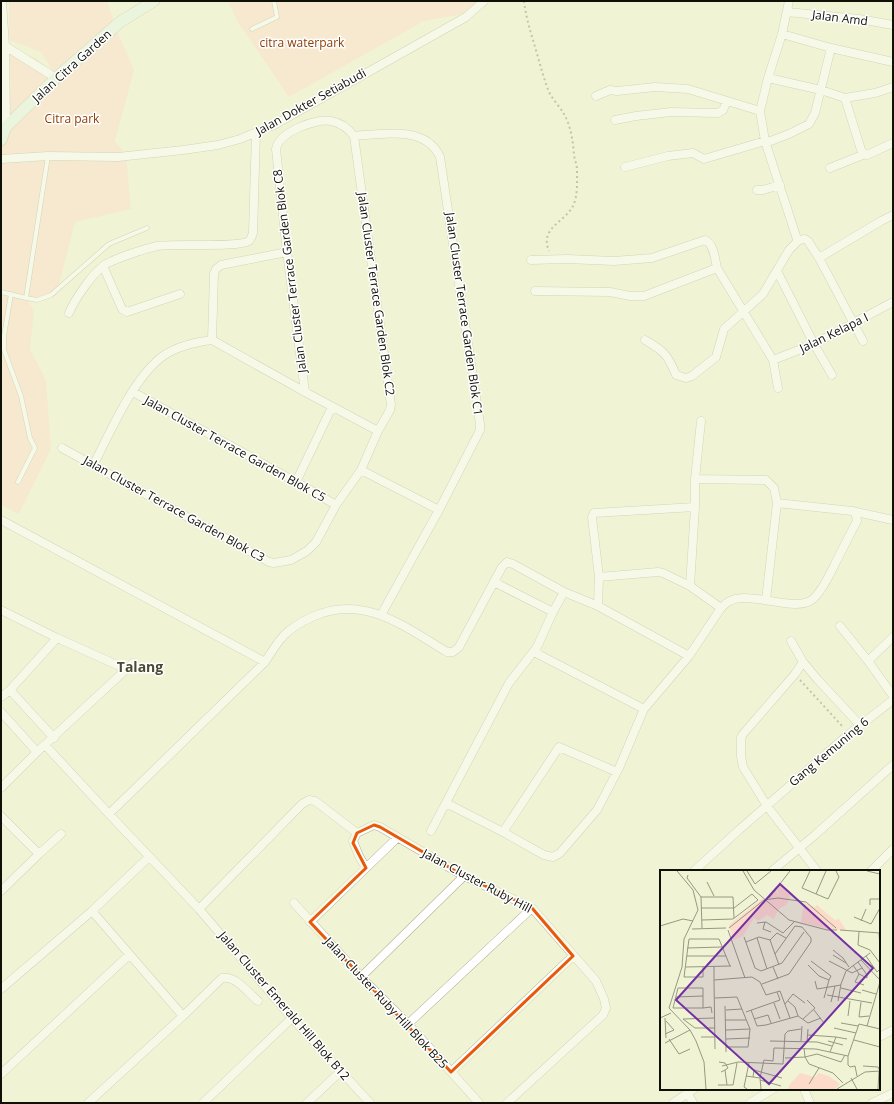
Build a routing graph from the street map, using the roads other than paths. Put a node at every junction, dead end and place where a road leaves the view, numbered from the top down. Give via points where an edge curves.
1 (2, 1) edge
2 (154, 1) edge
3 (274, 1) edge
4 (484, 1) edge
5 (789, 1) edge
6 (787, 12) junction
7 (893, 25) edge
8 (252, 29) dead end
9 (782, 34) junction
10 (5, 46) junction
11 (831, 48) junction
12 (893, 62) edge
13 (56, 78) junction
14 (768, 78) junction
15 (893, 87) edge
16 (821, 90) junction
17 (596, 96) dead end
18 (845, 98) junction
19 (727, 101) junction
20 (760, 111) junction
21 (615, 120) dead end
22 (6, 127) junction
23 (256, 133) junction
24 (354, 136) junction
25 (1, 140) edge
26 (765, 141) junction
27 (893, 143) edge
28 (865, 154) junction
29 (48, 156) junction
30 (1, 159) edge
31 (625, 167) dead end
32 (830, 168) dead end
33 (780, 185) junction
34 (757, 190) dead end
35 (893, 215) edge
36 (147, 228) dead end
37 (799, 240) junction
38 (287, 252) junction
39 (819, 258) junction
40 (531, 260) dead end
41 (103, 266) junction
42 (717, 268) junction
43 (777, 271) junction
44 (535, 291) dead end
45 (1, 292) edge
46 (11, 294) junction
47 (180, 294) dead end
48 (26, 298) junction
49 (893, 302) edge
50 (744, 311) junction
51 (69, 313) dead end
52 (855, 323) junction
53 (212, 340) junction
54 (645, 340) dead end
55 (864, 341) dead end
56 (814, 344) junction
57 (773, 360) junction
58 (832, 375) dead end
59 (778, 388) dead end
60 (133, 392) junction
61 (305, 392) junction
62 (332, 407) junction
63 (701, 421) dead end
64 (378, 431) junction
65 (62, 448) dead end
66 (94, 464) junction
67 (361, 470) junction
68 (695, 479) junction
69 (18, 482) dead end
70 (296, 482) junction
71 (777, 503) junction
72 (336, 505) junction
73 (695, 507) junction
74 (439, 510) junction
75 (854, 512) junction
76 (1, 520) edge
77 (893, 520) edge
78 (599, 577) junction
79 (494, 582) junction
80 (690, 586) junction
81 (564, 592) junction
82 (766, 600) junction
83 (598, 606) junction
84 (721, 608) junction
85 (1, 610) edge
86 (553, 612) junction
87 (381, 615) junction
88 (840, 626) dead end
89 (893, 637) edge
90 (57, 638) junction
91 (791, 641) dead end
92 (534, 652) junction
93 (688, 656) junction
94 (868, 661) junction
95 (265, 662) junction
96 (803, 662) junction
97 (133, 663) dead end
98 (126, 669) junction
99 (10, 690) junction
100 (893, 696) edge
101 (1, 697) edge
102 (893, 700) edge
103 (644, 709) junction
104 (1, 712) edge
105 (860, 725) junction
106 (54, 738) junction
107 (45, 745) junction
108 (37, 752) junction
109 (893, 765) edge
110 (617, 772) junction
111 (1, 788) edge
112 (446, 803) junction
113 (767, 806) junction
114 (109, 814) junction
115 (1, 816) edge
116 (431, 831) dead end
117 (503, 832) junction
118 (357, 833) junction
119 (61, 834) dead end
120 (398, 838) junction
121 (800, 848) junction
122 (893, 849) edge
123 (39, 854) junction
124 (149, 857) junction
125 (366, 868) junction
126 (695, 870) edge
127 (773, 870) edge
128 (816, 870) edge
129 (872, 870) edge
130 (464, 876) junction
131 (1, 891) edge
132 (294, 903) dead end
133 (199, 908) junction
134 (532, 908) junction
135 (92, 912) junction
136 (310, 922) junction
137 (130, 956) junction
138 (573, 956) junction
139 (361, 977) junction
140 (1, 989) edge
141 (258, 1001) dead end
142 (183, 1016) junction
143 (292, 1018) junction
144 (408, 1024) junction
145 (893, 1030) edge
146 (880, 1036) edge
147 (341, 1071) junction
148 (451, 1072) junction
149 (1, 1074) edge
150 (771, 1090) edge
151 (804, 1090) edge
152 (691, 1092) edge
153 (893, 1093) edge
154 (88, 1103) edge
155 (203, 1103) edge
156 (307, 1103) edge
157 (370, 1103) edge
158 (478, 1103) edge
159 (507, 1103) edge
160 (673, 1103) edge
161 (693, 1103) edge
162 (750, 1103) edge
163 (810, 1103) edge
164 (872, 1103) edge

1 - 10 street
2 - 13 street, Jalan Citra Garden via 120,22
3 - 8 lane via 277,17
4 - 23 street, Jalan Dokter Setiabudi via 466,17
5 - 6 street
6 - 7 street, Jalan Amd
6 - 9 street
9 - 11 street
9 - 14 street
10 - 13 street
10 - 22 street
11 - 12 street
11 - 16 street
13 - 22 street, Jalan Citra Garden
14 - 16 street
14 - 20 street
15 - 18 street
16 - 18 street
16 - 26 street via 809,124 789,134
17 - 19 street via 610,90 655,87 700,91
18 - 28 street via 861,151
19 - 20 street
19 - 21 street via 723,110 718,113 671,112
20 - 26 street
22 - 25 street, Jalan Citra Garden
23 - 29 street, Jalan Dokter Setiabudi via 218,145 183,150 118,157
23 - 41 street via 253,233 250,240 232,244 157,246
24 - 38 street, Jalan Cluster Terrace Garden Blok C8 via 342,125 324,120 312,122 287,134 278,143 276,149
24 - 64 street, Jalan Cluster Terrace Garden Blok C2 via 391,402 390,410
24 - 74 street, Jalan Cluster Terrace Garden Blok C1 via 416,136 438,150 440,156 480,430
26 - 31 street via 704,158 693,153 668,156
26 - 33 street
27 - 28 street via 868,155
28 - 32 street
29 - 30 street, Jalan Dokter Setiabudi
29 - 48 lane
33 - 34 street
33 - 37 street
35 - 39 street
36 - 48 lane via 109,244 51,295 37,300
37 - 39 street via 808,241
37 - 43 street via 789,250
38 - 53 street via 221,265 216,269
38 - 61 street, Jalan Cluster Terrace Garden Blok C8
39 - 52 street
40 - 42 street via 614,261 652,258 705,240 710,245
41 - 47 street via 124,311 128,312
41 - 51 street via 73,302
42 - 44 street via 644,296 610,292
42 - 50 street
43 - 50 street via 763,294
43 - 56 street
45 - 46 lane
46 - 48 lane
46 - 69 lane via 4,350 21,396 30,438 35,448
49 - 52 street, Jalan Kelapa I
50 - 54 street via 724,329 716,357 686,378 676,375 666,355
50 - 57 street
52 - 55 street
52 - 56 street, Jalan Kelapa I
53 - 60 street via 177,348 162,356 144,375
53 - 61 street
56 - 57 street, Jalan Kelapa I
56 - 58 street
57 - 59 street
60 - 66 street
60 - 70 street, Jalan Cluster Terrace Garden Blok C5
61 - 62 street
62 - 64 street
62 - 70 street
63 - 68 street
64 - 67 street, Jalan Cluster Terrace Garden Blok C2
65 - 66 street, Jalan Cluster Terrace Garden Blok C3
66 - 72 street, Jalan Cluster Terrace Garden Blok C3 via 274,563 291,560 311,547
67 - 72 street, Jalan Cluster Terrace Garden Blok C3
67 - 74 street
68 - 71 street via 766,480 774,488
68 - 73 street
70 - 72 street, Jalan Cluster Terrace Garden Blok C5
71 - 75 street
71 - 82 street
73 - 78 street via 593,514
73 - 80 street
74 - 87 street, Jalan Cluster Terrace Garden Blok C1
75 - 77 street
75 - 82 street via 858,521 824,584 813,599 791,604
76 - 95 street
78 - 80 street via 658,572
78 - 83 street
79 - 81 street via 504,564 510,562
79 - 86 street
79 - 87 street via 459,647 453,652 447,652
80 - 84 street
81 - 83 street
81 - 86 street
82 - 84 street via 739,598
83 - 93 street
84 - 93 street
85 - 90 street
86 - 92 street
87 - 95 street via 364,609 326,611 288,630
88 - 94 street
89 - 94 street
90 - 98 street
90 - 99 street
91 - 96 street
92 - 103 street
92 - 112 street via 509,683
93 - 103 street
94 - 100 street
95 - 114 street
96 - 105 street
96 - 113 street via 741,738 742,764
97 - 98 street
98 - 106 street
99 - 101 street
99 - 106 street
102 - 105 street, Gang Kemuning 6
103 - 110 street
104 - 108 street
105 - 113 street, Gang Kemuning 6
106 - 107 street
107 - 108 street
107 - 114 street, Jalan Cluster Emerald Hill Blok B12
108 - 111 street
109 - 121 street
110 - 117 street via 597,810 560,853 553,857 544,855
110 - 117 street via 558,748
112 - 116 street
112 - 117 street
113 - 121 street
113 - 126 street, Gang Kemuning 6
114 - 124 street, Jalan Cluster Emerald Hill Blok B12
115 - 123 street
118 - 120 street, Jalan Cluster Ruby Hill via 374,825
118 - 125 street via 353,843
118 - 133 street via 315,801 309,800 302,804
119 - 123 street
120 - 125 street
120 - 130 street, Jalan Cluster Ruby Hill
121 - 127 street
121 - 128 street
122 - 129 street
123 - 131 street
124 - 133 street, Jalan Cluster Emerald Hill Blok B12
124 - 135 street
125 - 136 street
130 - 134 street, Jalan Cluster Ruby Hill
130 - 139 street
132 - 136 street, Jalan Cluster Ruby Hill Blok B25
133 - 143 street, Jalan Cluster Emerald Hill Blok B12
134 - 138 street, Jalan Cluster Ruby Hill
134 - 144 street
135 - 137 street
135 - 140 street
136 - 139 street, Jalan Cluster Ruby Hill Blok B25
137 - 142 street
137 - 149 street
138 - 148 street
138 - 159 street, Jalan Cluster Ruby Hill via 596,981 604,999 604,1015
139 - 144 street, Jalan Cluster Ruby Hill Blok B25
141 - 142 street via 234,979 222,978
142 - 154 street
143 - 147 street, Jalan Cluster Emerald Hill Blok B12
143 - 155 street
144 - 148 street, Jalan Cluster Ruby Hill Blok B25
145 - 146 street
147 - 156 street
147 - 157 street, Jalan Cluster Emerald Hill Blok B12
148 - 158 street, Jalan Cluster Ruby Hill Blok B25
150 - 162 street
151 - 163 street
152 - 160 street
152 - 161 street
153 - 164 street

